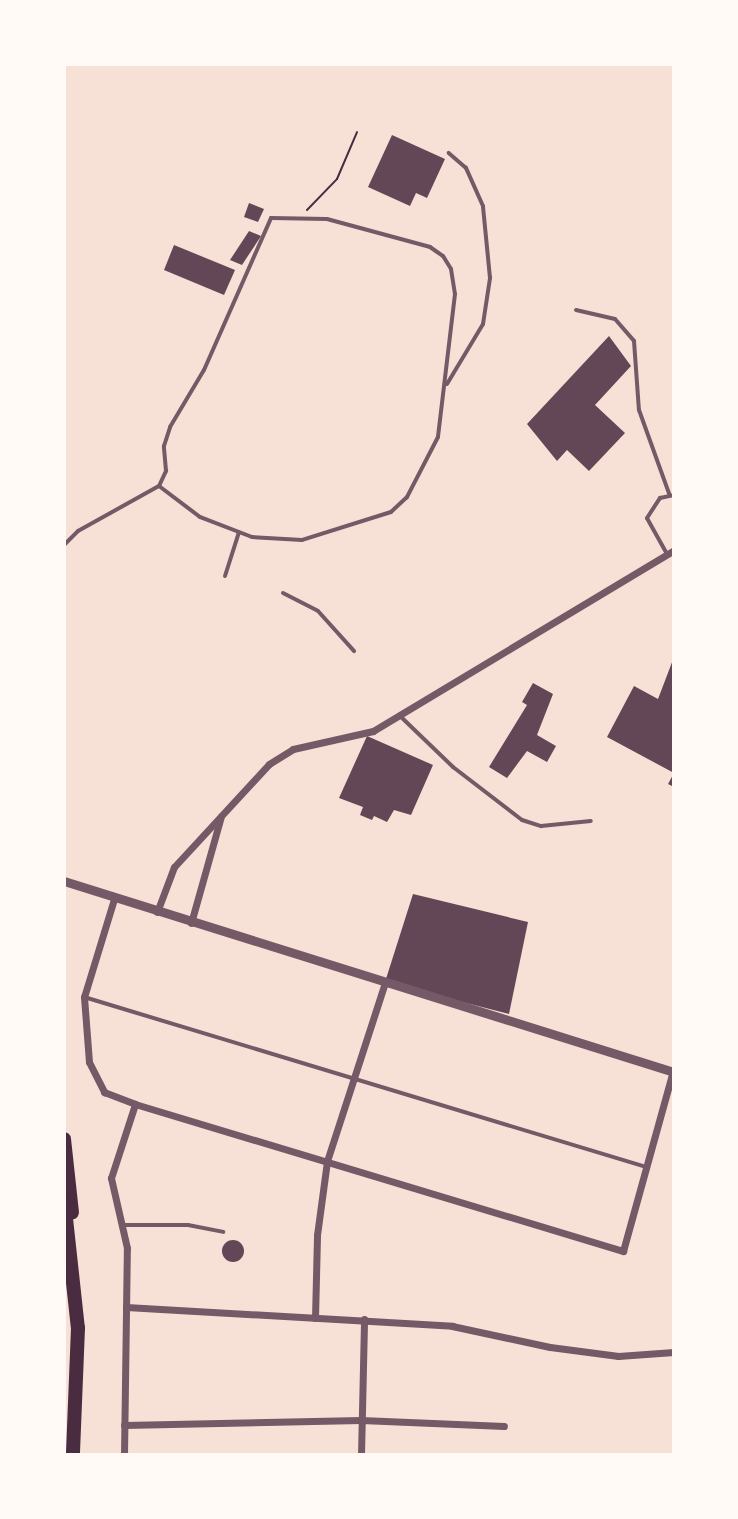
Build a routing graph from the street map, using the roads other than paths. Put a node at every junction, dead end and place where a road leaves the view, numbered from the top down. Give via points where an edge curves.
1 (449, 153) dead end
2 (576, 310) dead end
3 (445, 387) junction
4 (159, 486) junction
5 (672, 495) edge
6 (239, 532) junction
7 (64, 545) edge
8 (671, 552) edge
9 (225, 576) dead end
10 (283, 593) dead end
11 (354, 651) dead end
12 (399, 715) junction
13 (223, 810) junction
14 (591, 821) dead end
15 (64, 881) edge
16 (114, 899) junction
17 (157, 912) junction
18 (191, 923) junction
19 (385, 982) junction
20 (84, 997) junction
21 (673, 1071) edge
22 (354, 1079) junction
23 (135, 1104) junction
24 (64, 1139) edge
25 (327, 1161) junction
26 (648, 1168) junction
27 (64, 1200) edge
28 (121, 1225) junction
29 (223, 1232) dead end
30 (74, 1265) junction
31 (126, 1307) junction
32 (315, 1318) junction
33 (364, 1320) junction
34 (674, 1352) edge
35 (361, 1420) junction
36 (124, 1425) junction
37 (504, 1426) dead end
38 (73, 1455) edge
39 (124, 1455) edge
40 (361, 1455) edge

1 - 3 lane via 466,168 483,206 490,278 483,324
2 - 5 lane via 615,319 634,341 639,410
3 - 4 lane via 455,294 443,256 384,232 271,218 204,370 170,427
3 - 6 lane via 438,437 407,497 391,512 302,540
4 - 6 lane via 200,517
4 - 7 lane via 78,531
5 - 8 lane via 650,507 647,518
6 - 9 lane
8 - 12 street
10 - 11 lane via 318,611
12 - 13 street via 373,731 293,749 269,764
12 - 14 lane via 453,767 522,820 541,826
13 - 17 street via 174,867
13 - 18 street
15 - 16 street
16 - 17 street
16 - 20 street
17 - 18 street
18 - 19 street
19 - 21 street
19 - 22 street
20 - 22 lane
20 - 23 street via 89,1062 104,1092
21 - 26 street
22 - 25 street
22 - 26 lane
23 - 25 street
23 - 28 street via 111,1178
24 - 30 highway via 71,1171
25 - 26 street via 623,1251
25 - 32 street via 317,1235
27 - 30 highway
28 - 29 lane via 188,1225
28 - 31 street via 127,1248
30 - 38 highway via 80,1384
31 - 32 street
31 - 36 street
32 - 33 street
33 - 34 street via 452,1326 618,1356
33 - 35 street
35 - 36 street
35 - 37 street
35 - 40 street
36 - 39 street

